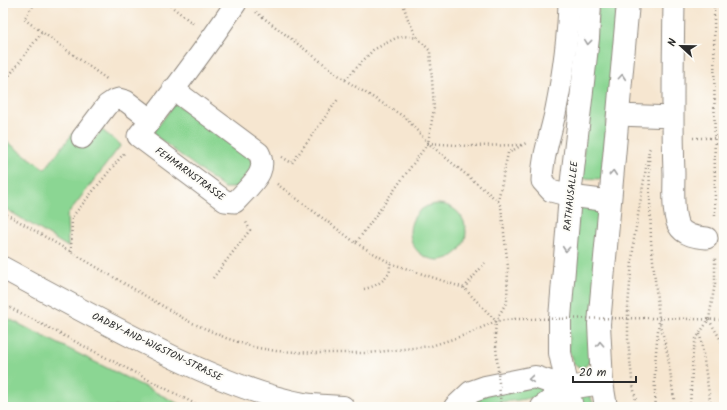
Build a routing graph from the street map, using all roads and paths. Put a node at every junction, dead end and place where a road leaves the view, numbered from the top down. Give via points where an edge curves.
1 (35, 3) edge
2 (167, 3) edge
3 (403, 3) edge
4 (569, 3) edge
5 (590, 3) edge
6 (628, 3) edge
7 (674, 3) edge
8 (714, 3) edge
9 (243, 5) edge
10 (42, 32) junction
11 (212, 38) junction
12 (418, 38) junction
13 (3, 72) edge
14 (345, 80) junction
15 (112, 83) dead end
16 (173, 90) junction
17 (339, 98) dead end
18 (618, 115) junction
19 (150, 120) junction
20 (673, 127) junction
21 (138, 136) junction
22 (82, 138) dead end
23 (714, 138) junction
24 (724, 138) edge
25 (550, 139) junction
26 (428, 142) junction
27 (522, 145) junction
28 (649, 150) junction
29 (261, 166) junction
30 (570, 196) junction
31 (498, 201) junction
32 (610, 201) junction
33 (234, 202) junction
34 (3, 212) edge
35 (712, 238) junction
36 (356, 243) junction
37 (71, 252) junction
38 (390, 263) junction
39 (485, 263) dead end
40 (3, 268) edge
41 (212, 278) dead end
42 (464, 288) junction
43 (364, 289) dead end
44 (3, 304) edge
45 (659, 318) junction
46 (708, 319) junction
47 (724, 320) edge
48 (496, 321) junction
49 (700, 333) junction
50 (724, 345) edge
51 (602, 383) junction
52 (570, 398) edge
53 (303, 405) edge
54 (201, 407) edge
55 (343, 407) edge
56 (455, 407) edge
57 (501, 407) edge
58 (542, 407) edge
59 (606, 407) edge
60 (637, 407) edge
61 (656, 407) edge
62 (676, 407) edge
63 (690, 407) edge
64 (711, 407) edge

1 - 10 path via 24,20
2 - 11 path
3 - 12 path
4 - 25 street via 565,57
5 -> 30 main road, RATHAUSALLEE
18 -> 6 main road
7 - 20 street
8 - 23 path
9 - 11 street
9 - 14 path
10 - 13 path via 9,76
10 - 15 path
11 - 16 street
12 - 14 path via 403,36 373,50
12 - 26 path via 430,51 434,108
14 - 26 path via 406,118
16 - 19 street
16 - 29 street via 259,153
17 - 29 path via 292,163 275,153
18 - 20 street
32 -> 18 main road
19 - 21 street
19 - 22 street via 126,101 113,100
20 - 23 path
20 - 28 path via 654,140
20 - 35 street via 674,206 678,224 689,235
21 - 33 street, FEHMARNSTRASSE via 225,202
21 - 37 path via 72,217
23 - 24 path
23 - 35 path
25 - 27 path via 543,138
25 - 30 street via 544,155 542,181 551,191
26 - 27 path via 468,146
26 - 31 path
26 - 36 path
27 - 31 path via 508,153
28 - 45 path via 650,241
28 - 60 path via 634,240 628,306 628,340
29 - 33 street, FEHMARNSTRASSE via 242,196
29 - 36 path
30 - 32 street
30 -> 52 main road, RATHAUSALLEE via 560,318 560,353
31 - 48 path via 508,267 507,301
51 -> 32 main road via 599,324
33 - 41 path via 250,230
34 - 37 path
35 - 46 path via 715,283
36 - 38 path
37 - 48 path via 188,321 226,338 276,351 317,354 369,353 431,346 468,334
38 - 42 path
38 - 43 path via 389,273 382,281 374,287
39 - 42 path
40 - 53 main road, OADBY-AND-WIGSTON-STRASSE via 116,329 201,370
42 - 48 path
44 - 54 path
45 - 46 path
45 - 48 path, bridge
45 - 61 path via 654,393
45 - 62 path
46 - 47 path
46 - 49 path
46 - 50 path
48 - 57 path, bridge
49 - 63 path via 693,351
49 - 64 path
51 - 52 main road
51 - 59 main road
52 -> 56 main road via 535,377 471,392
52 - 58 main road
53 - 55 main road, OADBY-AND-WIGSTON-STRASSE

